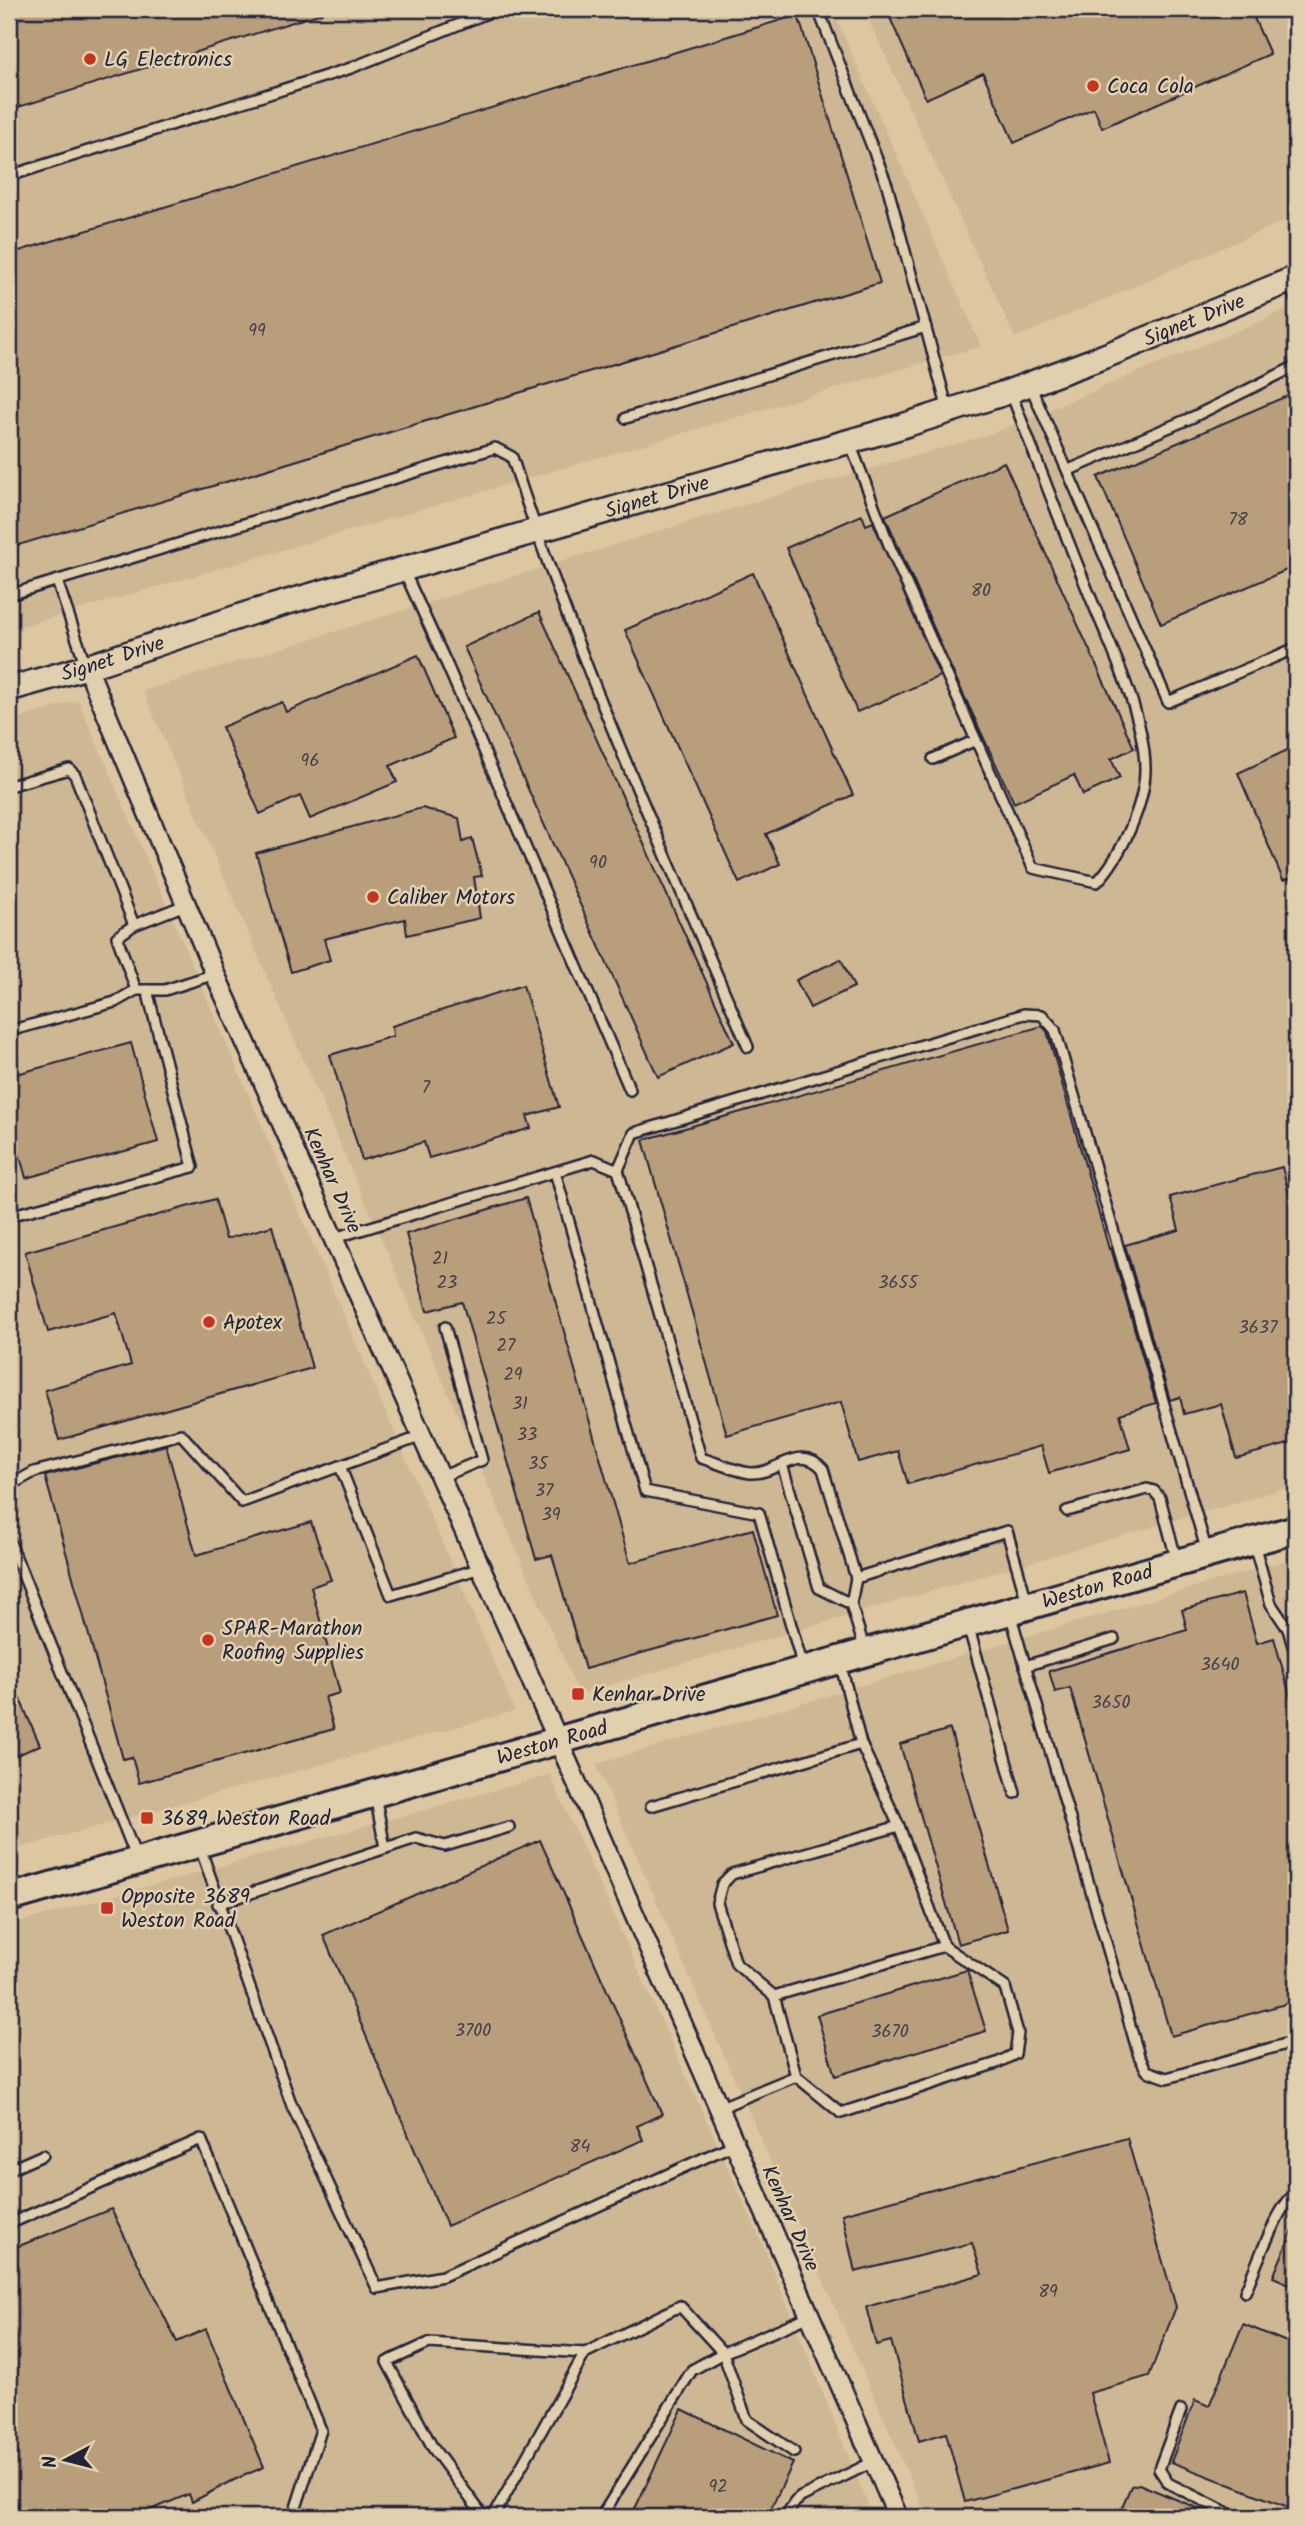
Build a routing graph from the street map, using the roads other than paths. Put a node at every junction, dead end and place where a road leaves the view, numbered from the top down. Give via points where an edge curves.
1 (497, 9) edge
2 (818, 9) edge
3 (9, 176) edge
4 (1293, 287) edge
5 (926, 327) junction
6 (1296, 366) edge
7 (1020, 388) junction
8 (948, 410) junction
9 (626, 418) dead end
10 (849, 441) junction
11 (1069, 470) junction
12 (536, 531) junction
13 (403, 569) junction
14 (57, 580) junction
15 (9, 595) edge
16 (1296, 648) edge
17 (87, 667) junction
18 (9, 689) edge
19 (976, 740) junction
20 (933, 759) dead end
21 (9, 786) edge
22 (186, 905) junction
23 (134, 925) junction
24 (215, 974) junction
25 (136, 990) junction
26 (147, 990) junction
27 (9, 1031) edge
28 (748, 1047) dead end
29 (630, 1090) dead end
30 (618, 1170) junction
31 (555, 1172) junction
32 (9, 1216) edge
33 (334, 1238) junction
34 (444, 1327) dead end
35 (422, 1436) junction
36 (782, 1464) junction
37 (340, 1466) junction
38 (441, 1477) junction
39 (9, 1486) edge
40 (1067, 1511) dead end
41 (1296, 1529) edge
42 (9, 1540) edge
43 (1254, 1541) junction
44 (1208, 1555) junction
45 (1178, 1563) junction
46 (481, 1567) junction
47 (856, 1578) junction
48 (851, 1604) junction
49 (1019, 1609) junction
50 (968, 1623) junction
51 (1114, 1639) dead end
52 (865, 1653) junction
53 (1296, 1656) edge
54 (839, 1660) junction
55 (1025, 1666) junction
56 (804, 1670) junction
57 (558, 1741) junction
58 (861, 1744) junction
59 (374, 1793) junction
60 (1015, 1793) dead end
61 (651, 1806) dead end
62 (899, 1826) junction
63 (509, 1827) dead end
64 (198, 1844) junction
65 (385, 1848) junction
66 (138, 1861) junction
67 (9, 1898) edge
68 (218, 1904) junction
69 (944, 1946) junction
70 (774, 1996) junction
71 (1296, 2041) edge
72 (796, 2076) junction
73 (719, 2108) junction
74 (735, 2144) junction
75 (43, 2155) dead end
76 (9, 2170) edge
77 (1296, 2194) edge
78 (9, 2224) edge
79 (1245, 2292) dead end
80 (810, 2316) junction
81 (585, 2353) junction
82 (723, 2353) junction
83 (1181, 2410) dead end
84 (794, 2452) dead end
85 (873, 2462) junction
86 (1223, 2515) edge
87 (293, 2517) edge
88 (484, 2517) edge
89 (493, 2517) edge
90 (601, 2517) edge
91 (785, 2517) edge
92 (898, 2517) edge
93 (1236, 2517) edge

1 - 3 lane via 351,68
2 - 5 lane via 887,185
4 - 7 street, Signet Drive
5 - 8 lane
5 - 9 lane
6 - 11 lane
7 - 8 street, Signet Drive
7 - 11 lane
7 - 19 lane via 1141,739 1144,788 1110,869 1097,882 1033,868
8 - 10 street, Signet Drive
10 - 12 street, Signet Drive
10 - 19 lane via 889,545
11 - 16 lane via 1168,702
12 - 13 street, Signet Drive
12 - 14 lane via 512,457 495,448
12 - 28 lane via 587,668
13 - 17 street, Signet Drive
13 - 29 lane
14 - 15 lane
14 - 17 lane
17 - 18 street, Signet Drive
17 - 22 street, Kenhar Drive
19 - 20 lane
21 - 23 lane via 69,769 75,775
22 - 23 lane
22 - 24 street, Kenhar Drive
23 - 25 lane via 117,937
24 - 26 lane via 164,990
24 - 33 street, Kenhar Drive
25 - 26 lane
25 - 27 lane via 115,1002
26 - 32 lane via 193,1167
30 - 31 lane via 594,1160
30 - 36 lane via 701,1458 751,1473
30 - 44 lane via 635,1133 1024,1014 1042,1016 1055,1030
31 - 33 lane
31 - 56 lane via 645,1491 759,1513
33 - 35 street, Kenhar Drive
34 - 38 lane via 482,1460
35 - 37 lane
35 - 38 street, Kenhar Drive
36 - 47 lane via 805,1457 823,1469
36 - 48 lane via 820,1588
37 - 39 lane via 242,1502 181,1434 34,1472
37 - 46 lane via 391,1595
38 - 46 street, Kenhar Drive
40 - 45 lane via 1147,1489 1154,1491
41 - 43 main road, Weston Road
42 - 66 lane
43 - 44 main road, Weston Road
43 - 53 lane via 1271,1604 1288,1629
44 - 45 main road, Weston Road
45 - 49 main road, Weston Road
46 - 57 street, Kenhar Drive
47 - 48 lane
47 - 49 lane via 1007,1531
48 - 52 lane
49 - 50 main road, Weston Road
49 - 55 lane
50 - 52 main road, Weston Road
50 - 60 lane
51 - 55 lane
52 - 54 main road, Weston Road
54 - 56 main road, Weston Road
54 - 58 lane
55 - 71 lane via 1147,2071 1167,2078
56 - 57 main road, Weston Road
57 - 59 main road, Weston Road
57 - 73 street, Kenhar Drive
58 - 61 lane
58 - 62 lane
59 - 64 main road, Weston Road
59 - 65 lane
62 - 69 lane
62 - 70 lane via 732,1874 722,1884 717,1903 736,1964
63 - 65 lane via 444,1846 416,1838
64 - 66 main road, Weston Road
64 - 68 lane
65 - 68 lane
66 - 67 main road, Weston Road
68 - 74 lane via 292,2106 377,2288 443,2276
69 - 70 lane
69 - 72 lane via 1005,1987 1018,2033 1015,2054 841,2113
70 - 72 lane
72 - 73 lane
73 - 74 street, Kenhar Drive
74 - 80 street, Kenhar Drive
75 - 76 lane
77 - 79 lane via 1281,2210
78 - 87 lane via 201,2139 321,2430
80 - 82 lane
80 - 85 street, Kenhar Drive
81 - 82 lane via 680,2306
81 - 88 lane via 429,2343 387,2362 433,2448
81 - 89 lane
82 - 84 lane via 747,2420
82 - 90 lane via 692,2370
83 - 86 lane via 1159,2469 1168,2483
85 - 91 lane via 801,2497
85 - 92 street, Kenhar Drive
86 - 93 lane

